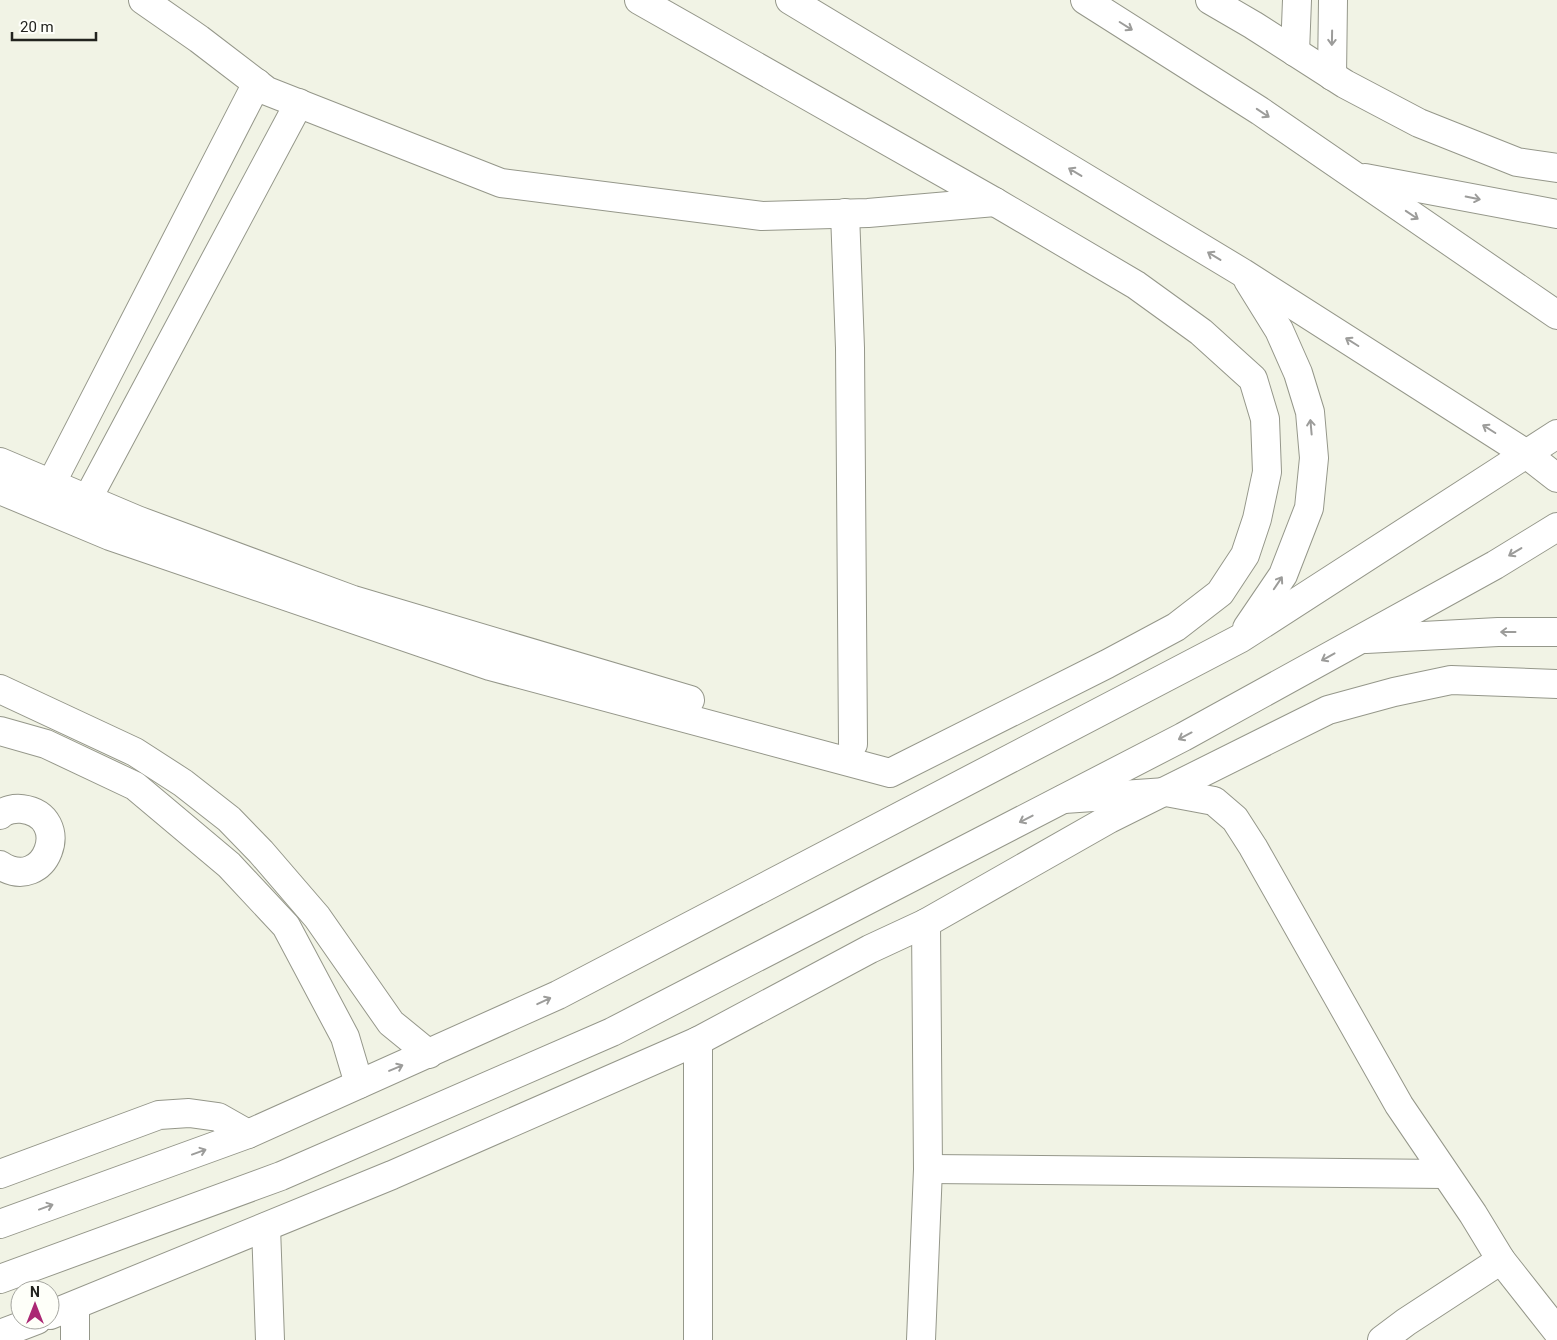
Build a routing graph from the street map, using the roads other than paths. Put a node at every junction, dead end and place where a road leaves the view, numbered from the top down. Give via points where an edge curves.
1 (143, 0) edge
2 (638, 0) edge
3 (790, 0) edge
4 (1085, 0) edge
5 (1210, 0) edge
6 (1297, 0) edge
7 (1333, 0) edge
8 (1295, 52) junction
9 (1332, 76) junction
10 (257, 83) junction
11 (299, 103) junction
12 (1557, 168) edge
13 (1356, 177) junction
14 (995, 202) junction
15 (845, 213) junction
16 (1557, 214) edge
17 (1243, 273) junction
18 (1557, 315) edge
19 (1557, 434) edge
20 (1525, 453) junction
21 (0, 462) edge
22 (1557, 478) edge
23 (52, 482) junction
24 (0, 490) edge
25 (88, 498) junction
26 (1557, 527) edge
27 (1557, 632) edge
28 (1240, 638) junction
29 (1360, 640) junction
30 (1557, 684) edge
31 (0, 689) edge
32 (0, 731) edge
33 (852, 744) junction
34 (915, 760) junction
35 (1166, 792) junction
36 (1064, 799) junction
37 (0, 815) edge
38 (0, 865) edge
39 (926, 923) junction
40 (698, 1041) junction
41 (429, 1054) junction
42 (359, 1084) junction
43 (248, 1134) junction
44 (928, 1169) junction
45 (0, 1174) edge
46 (1445, 1174) junction
47 (0, 1224) edge
48 (266, 1226) junction
49 (1501, 1260) junction
50 (0, 1279) edge
51 (75, 1306) junction
52 (60, 1311) edge
53 (1557, 1331) edge
54 (75, 1340) edge
55 (270, 1340) edge
56 (698, 1340) edge
57 (921, 1340) edge
58 (1382, 1340) edge

1 - 10 street
2 - 14 street
17 -> 3 street
4 -> 13 street via 1260,111
5 - 8 street
6 - 8 street
7 -> 9 street
8 - 9 street
9 - 12 street via 1419,123 1517,162
10 - 11 street via 267,91
10 - 23 street
11 - 15 street via 501,183 762,216
11 - 25 street
13 -> 16 street
13 -> 18 street
14 - 15 street
14 - 34 street via 1136,285 1201,332 1253,379 1265,419 1267,472 1257,519 1244,555 1220,593 1176,628
15 - 33 street via 850,348
20 -> 17 street
28 -> 17 street via 1283,575 1309,508 1314,458 1310,412 1298,373 1279,330
19 - 20 street
20 - 22 street
20 - 28 street
21 - 23 street
23 - 25 street
24 - 34 street via 110,536 490,666 890,773
25 - 33 street via 137,520 353,600 704,705
26 -> 29 street
27 -> 29 street
41 -> 28 street via 558,995
29 -> 36 street
30 - 35 street via 1451,680 1328,710
31 - 41 street via 135,752 183,783 229,819 317,918 391,1022
32 - 42 street via 46,744 135,786 229,865 286,926 345,1037
33 - 34 street
35 - 36 street
35 - 39 street via 1109,819
35 - 46 street via 1214,801 1235,819 1399,1105
36 -> 50 street via 612,1032 281,1176
37 - 38 street via 16,808 30,810 43,818 50,830 51,844 46,858 36,868 22,872
39 - 40 street via 870,949
39 - 44 street
40 - 48 street via 392,1175
40 - 56 street
42 -> 41 street
42 - 43 street
43 - 45 street via 218,1117 189,1113 159,1114
47 -> 43 street
44 - 46 street
44 - 57 street
46 - 49 street
48 - 51 street
48 - 55 street
49 - 53 street
49 - 58 street
51 - 52 street
51 - 54 street

